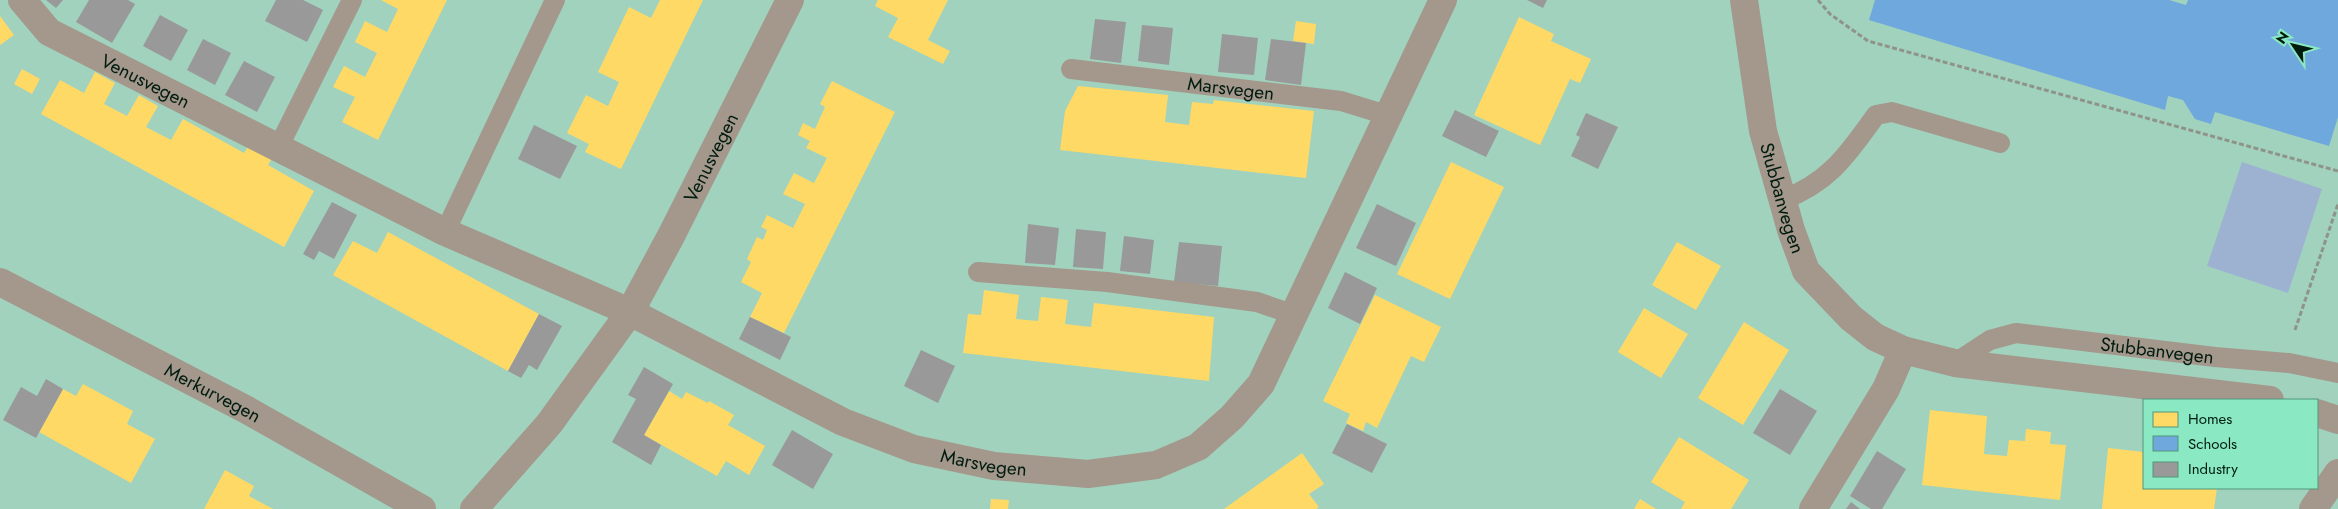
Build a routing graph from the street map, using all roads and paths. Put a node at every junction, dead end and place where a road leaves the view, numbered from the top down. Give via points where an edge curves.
1 (22, 0) edge
2 (352, 0) edge
3 (555, 0) edge
4 (790, 0) edge
5 (1443, 0) edge
6 (1744, 0) edge
7 (1818, 0) edge
8 (1071, 69) dead end
9 (1390, 116) junction
10 (2000, 143) dead end
11 (278, 148) junction
12 (2338, 171) edge
13 (1782, 200) junction
14 (2338, 204) edge
15 (445, 232) junction
16 (978, 272) dead end
17 (0, 282) edge
18 (630, 312) junction
19 (1295, 315) junction
20 (2295, 330) dead end
21 (1903, 350) junction
22 (1955, 363) junction
23 (2338, 373) edge
24 (2261, 399) edge
25 (2318, 413) edge
26 (2338, 420) edge
27 (2338, 473) edge
28 (422, 509) edge
29 (474, 509) edge
30 (1812, 509) edge
31 (2313, 509) edge

1 - 11 street, Venusvegen via 50,32
2 - 11 lane
3 - 15 lane
4 - 18 street, Venusvegen
5 - 9 street, Marsvegen
6 - 13 street, Stubbanvegen via 1762,131
7 - 12 path via 1830,14 1868,41
8 - 9 lane, Marsvegen via 1341,101
9 - 19 street, Marsvegen
10 - 13 lane via 1892,112 1876,115 1840,164 1803,192
11 - 15 street, Venusvegen
13 - 21 street, Stubbanvegen via 1806,271 1851,318 1875,337
14 - 20 path
15 - 18 street, Venusvegen
16 - 19 lane via 1126,284 1257,302
17 - 28 street, Merkurvegen via 247,410
18 - 19 street, Marsvegen via 843,422 914,449 994,466 1088,474 1156,465 1198,447 1232,417 1261,384
18 - 29 street, Venusvegen via 549,424
21 - 22 street, Stubbanvegen
21 - 30 street via 1886,389
22 - 23 lane, Stubbanvegen via 1990,340 2016,334 2289,363
22 - 24 street, Stubbanvegen
25 - 26 street
27 - 31 street

